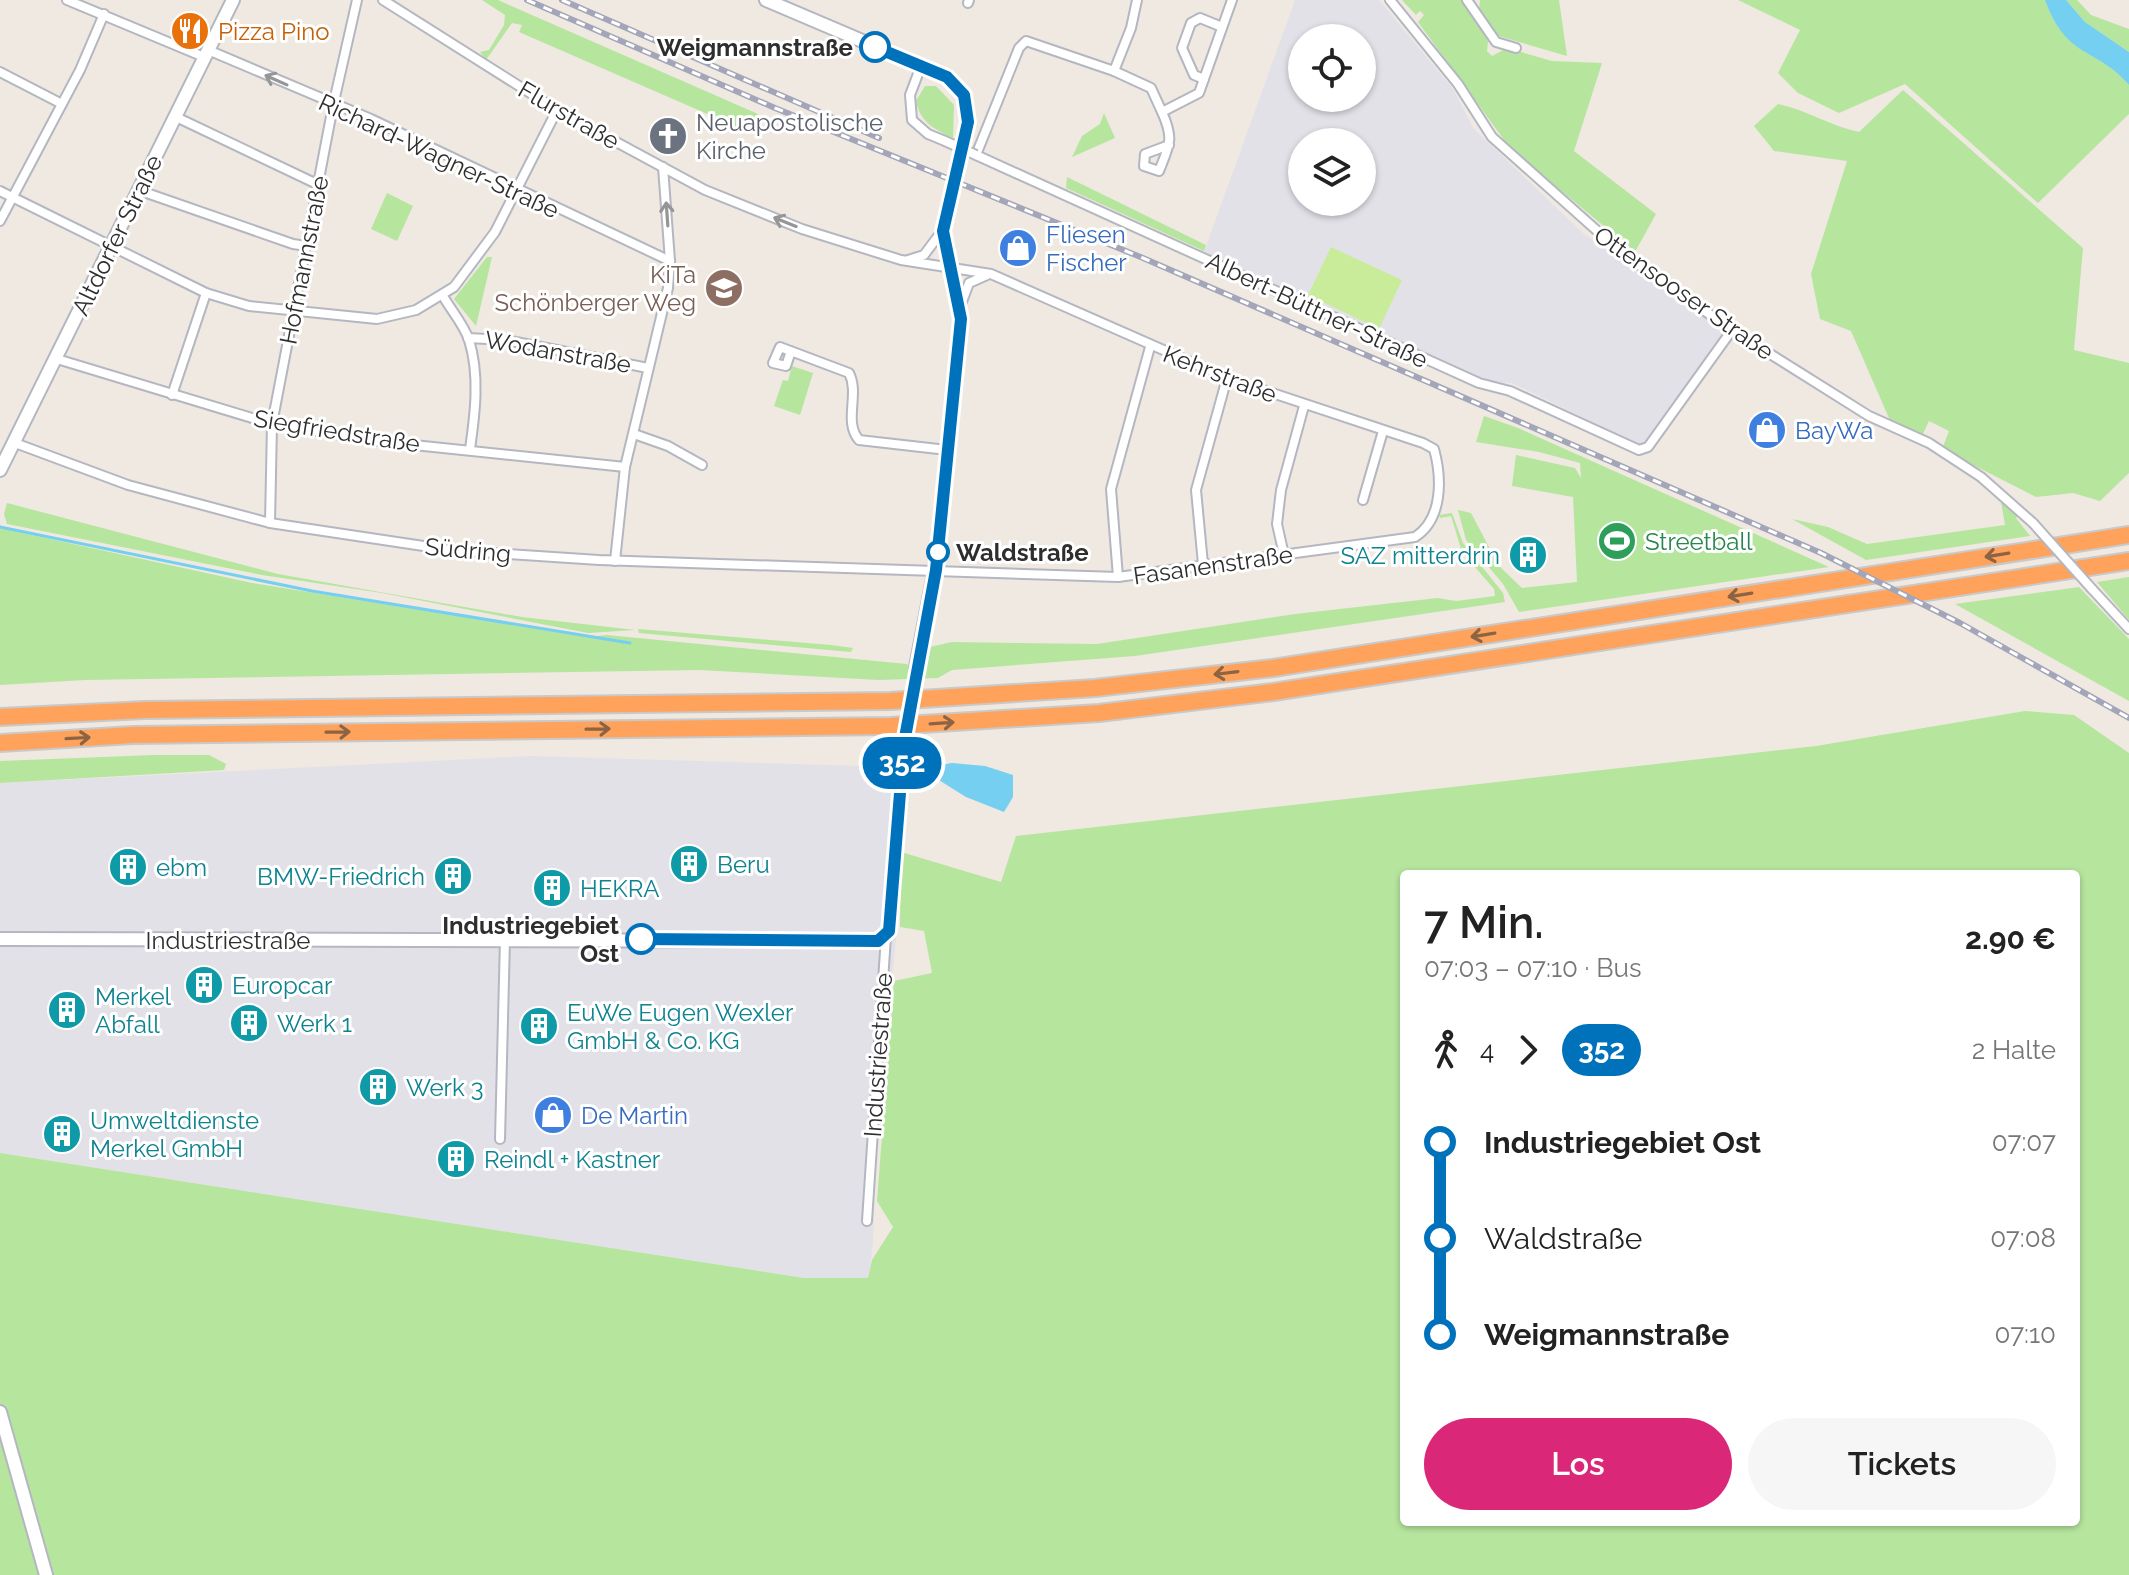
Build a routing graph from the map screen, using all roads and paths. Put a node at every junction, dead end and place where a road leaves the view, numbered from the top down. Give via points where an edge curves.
1 (67, 0) edge
2 (233, 0) edge
3 (357, 0) edge
4 (383, 0) edge
5 (769, 0) edge
6 (1137, 0) edge
7 (1232, 0) edge
8 (1390, 0) edge
9 (1467, 0) edge
10 (104, 14) junction
11 (1222, 27) junction
12 (1516, 48) dead end
13 (206, 54) junction
14 (921, 66) junction
15 (1114, 71) junction
16 (0, 72) edge
17 (1204, 79) junction
18 (62, 104) junction
19 (333, 106) junction
20 (557, 110) junction
21 (1162, 112) junction
22 (174, 116) junction
23 (1169, 145) dead end
24 (976, 155) junction
25 (663, 167) junction
26 (319, 185) junction
27 (138, 190) junction
28 (516, 190) junction
29 (0, 191) edge
30 (9, 198) junction
31 (0, 221) edge
32 (943, 231) junction
33 (307, 246) junction
34 (110, 248) junction
35 (901, 260) junction
36 (670, 261) junction
37 (950, 267) junction
38 (991, 274) junction
39 (206, 293) junction
40 (443, 296) junction
41 (960, 308) junction
42 (295, 313) junction
43 (1732, 330) junction
44 (468, 338) junction
45 (1150, 347) junction
46 (791, 351) dead end
47 (57, 359) junction
48 (648, 368) junction
49 (1227, 378) junction
50 (172, 395) junction
51 (1304, 406) junction
52 (272, 424) junction
53 (1383, 431) junction
54 (634, 434) junction
55 (0, 440) edge
56 (15, 443) junction
57 (470, 449) junction
58 (947, 450) junction
59 (702, 465) dead end
60 (625, 467) junction
61 (0, 470) edge
62 (1440, 471) joint
63 (1363, 500) dead end
64 (270, 523) junction
65 (2129, 535) edge
66 (1284, 555) junction
67 (615, 561) junction
68 (2129, 561) edge
69 (1203, 564) junction
70 (936, 570) junction
71 (1118, 577) junction
72 (2129, 629) edge
73 (916, 667) tunnel mouth
74 (0, 717) edge
75 (0, 743) edge
76 (904, 743) tunnel mouth
77 (886, 936) junction
78 (0, 939) edge
79 (505, 939) junction
80 (500, 1139) dead end
81 (867, 1221) dead end
82 (0, 1412) edge
83 (46, 1575) edge

1 - 10 street, Richard-Wagner-Straße
2 - 13 street, Altdorfer Straße
3 - 19 street, Hofmannstraße
4 - 20 street, Flurstraße
5 - 14 street
6 - 15 street
7 - 11 street
8 - 43 street, Ottensooser Straße via 1458,84 1492,137 1529,173 1622,253
9 - 12 street via 1496,42
10 - 13 street, Richard-Wagner-Straße
10 - 18 street
11 - 17 street
11 - 17 street via 1200,18 1191,23 1182,48 1194,75
19 -> 13 street, Richard-Wagner-Straße
13 - 22 street, Altdorfer Straße
14 - 24 street, Albert-Büttner-Straße, bridge via 910,95 912,120 928,134
14 - 32 street via 947,77 964,95 968,122
15 - 21 street via 1151,88
15 - 24 street via 1026,41
16 - 18 street
17 - 21 street via 1199,93
18 - 30 street
19 - 26 street, Hofmannstraße
19 - 28 street, Richard-Wagner-Straße via 371,119
20 - 25 street, Flurstraße
20 - 28 street
21 - 23 street via 1171,133
22 - 26 street
22 - 27 street, Altdorfer Straße
24 - 43 street, Albert-Büttner-Straße via 1639,450 1648,447
35 -> 25 street, Flurstraße via 802,229
36 -> 25 street
26 - 33 street, Hofmannstraße
27 - 33 street
27 - 34 street, Altdorfer Straße
28 - 36 street, Richard-Wagner-Straße
28 - 40 street via 479,257
29 - 30 street
30 - 31 street
30 - 34 street
32 - 35 street via 924,255
32 - 37 street
33 - 42 street, Hofmannstraße
34 - 39 street
34 - 47 street, Altdorfer Straße
35 - 37 street, Flurstraße
36 - 48 street
37 - 38 street, Kehrstraße
37 - 41 street
38 - 41 street via 969,283
38 - 45 street, Kehrstraße
39 - 42 street
39 - 50 street
40 - 42 street via 416,310 377,319
40 - 44 street
41 - 58 street
42 - 52 street, Hofmannstraße
43 - 72 street, Ottensooser Straße, bridge via 1869,416 1929,443 1981,477 2033,523
44 - 48 street, Wodanstraße via 506,340
44 - 57 street via 475,400
45 - 49 street, Kehrstraße
45 - 71 street via 1111,489
46 - 58 street via 849,373 855,385 852,426 859,440
47 - 50 street, Siegfriedstraße
47 - 56 street, Altdorfer Straße
48 - 54 street
49 - 51 street, Kehrstraße
49 - 69 street via 1196,490
50 - 52 street, Siegfriedstraße
51 - 53 street, Kehrstraße
51 - 66 street via 1281,490 1277,524
52 - 57 street, Siegfriedstraße
52 - 64 street, Hofmannstraße
53 - 62 street, Kehrstraße via 1434,449
53 - 63 street
54 - 59 street
54 - 60 street
55 - 56 street
56 - 61 street, Altdorfer Straße
56 - 64 street, Südring via 128,485
57 - 60 street, Siegfriedstraße
58 - 70 street
60 - 67 street
62 - 66 street, Fasanenstraße via 1432,521 1415,537
64 - 67 street, Südring via 450,550
65 -> 74 highway via 1273,668 1095,688 890,701 145,710
66 - 69 street, Fasanenstraße
67 - 70 street, Südring
75 -> 68 highway via 133,735 890,726 1099,713 1273,692
69 - 71 street, Fasanenstraße
70 - 71 street, Fasanenstraße
70 - 73 street
76 - 77 street
77 - 79 street, Industriestraße via 871,941
77 - 81 street, Industriestraße
78 - 79 street, Industriestraße
79 - 80 street
82 - 83 street

